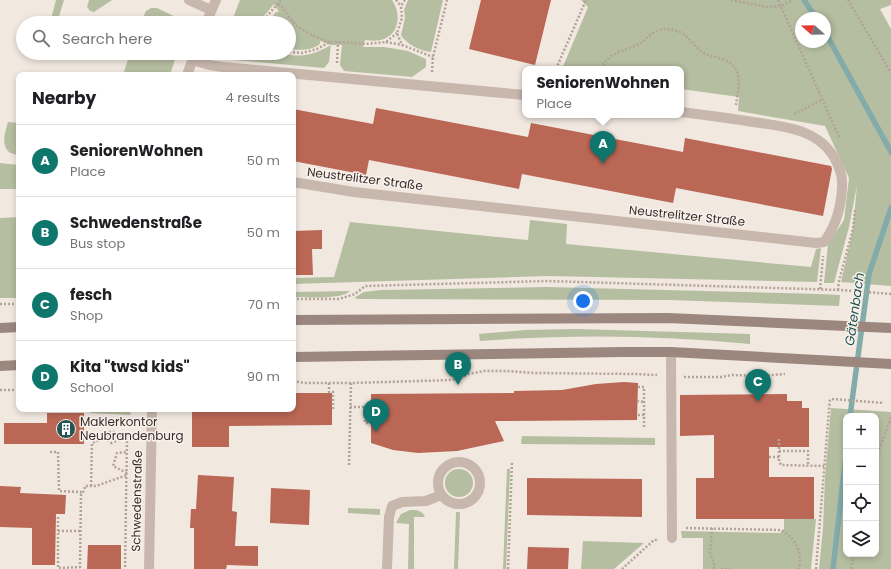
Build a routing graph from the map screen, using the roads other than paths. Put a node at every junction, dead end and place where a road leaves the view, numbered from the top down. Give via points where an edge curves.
1 (189, 0) edge
2 (216, 0) edge
3 (212, 10) junction
4 (209, 16) edge
5 (193, 60) edge
6 (201, 60) edge
7 (188, 72) edge
8 (274, 72) edge
9 (296, 74) edge
10 (522, 95) edge
11 (684, 112) edge
12 (296, 182) edge
13 (296, 320) edge
14 (16, 327) edge
15 (0, 328) edge
16 (890, 328) edge
17 (671, 352) junction
18 (296, 357) edge
19 (889, 364) edge
20 (16, 365) edge
21 (0, 366) edge
22 (152, 412) edge
23 (441, 495) junction
24 (672, 533) road end
25 (149, 569) edge
26 (387, 569) edge

1 - 3 street
2 - 3 street
3 - 4 street
5 - 7 street
6 - 8 street via 209,65
9 - 10 street
11 - 12 street, Neustrelitzer Straße via 787,127 806,132 819,140 840,167 842,178 837,218 824,242 354,192
13 - 16 main road via 668,318
14 - 15 main road
17 - 18 main road
17 - 19 main road
17 - 24 street
20 - 21 main road
22 - 25 street, Schwedenstraße
23 - 23 street via 456,504 462,504 475,497 480,484 476,470 459,462 446,466 439,476
23 - 26 street via 426,501 402,502 392,506 389,517

